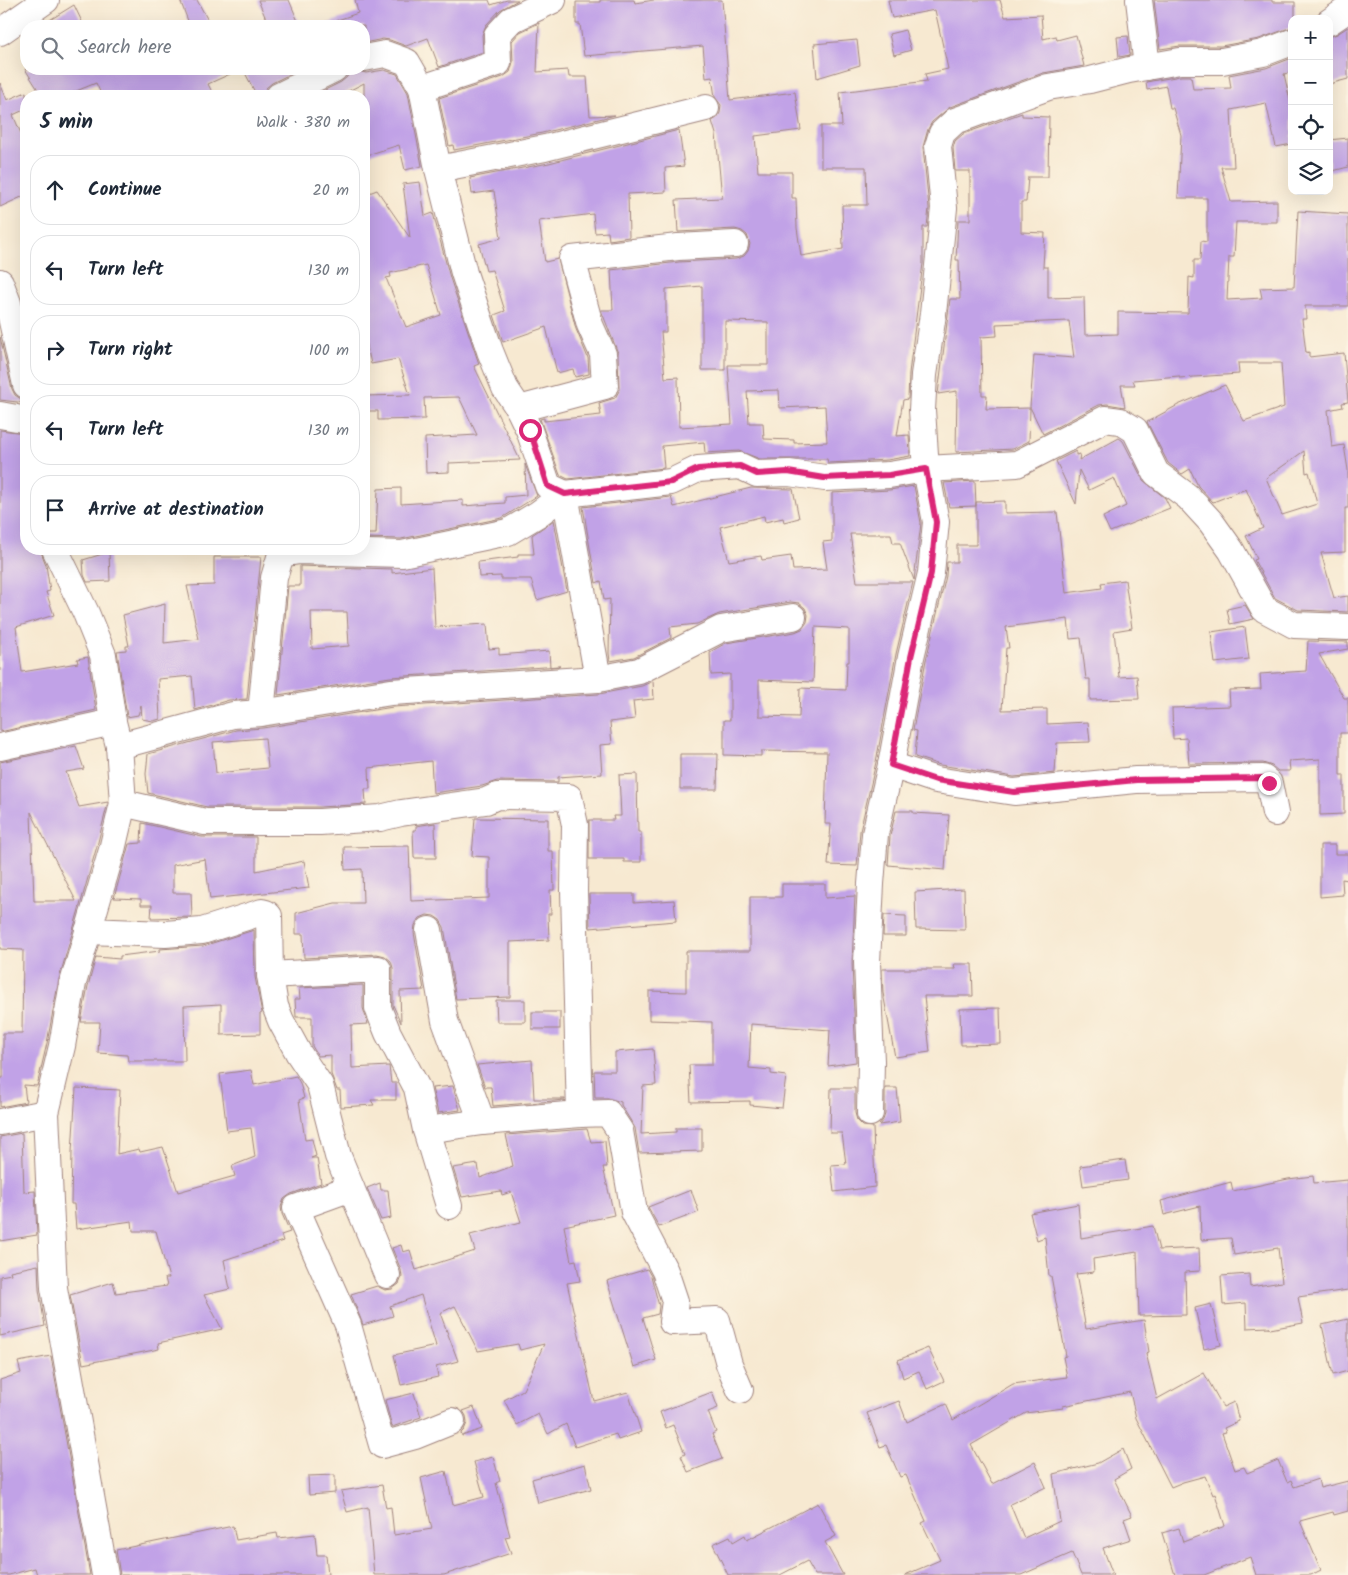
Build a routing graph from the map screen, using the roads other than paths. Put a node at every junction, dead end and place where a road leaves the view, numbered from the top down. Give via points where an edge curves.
1 (46, 0) edge
2 (553, 0) edge
3 (1139, 0) edge
4 (1348, 8) edge
5 (1333, 19) edge
6 (0, 32) edge
7 (1288, 44) edge
8 (370, 57) edge
9 (1147, 67) junction
10 (322, 75) edge
11 (422, 88) junction
12 (291, 90) edge
13 (706, 108) dead end
14 (438, 169) junction
15 (735, 244) dead end
16 (0, 282) edge
17 (20, 357) edge
18 (519, 409) junction
19 (0, 415) edge
20 (20, 419) edge
21 (926, 469) junction
22 (565, 494) junction
23 (370, 553) edge
24 (58, 555) edge
25 (282, 555) edge
26 (793, 617) dead end
27 (1348, 627) edge
28 (598, 679) junction
29 (261, 714) junction
30 (116, 734) junction
31 (0, 746) edge
32 (891, 765) junction
33 (123, 803) junction
34 (1276, 813) dead end
35 (429, 930) dead end
36 (88, 931) junction
37 (270, 975) junction
38 (46, 1113) junction
39 (870, 1113) dead end
40 (580, 1114) junction
41 (0, 1122) edge
42 (482, 1122) junction
43 (426, 1130) junction
44 (351, 1188) junction
45 (449, 1206) dead end
46 (387, 1275) dead end
47 (740, 1390) dead end
48 (452, 1421) dead end
49 (105, 1575) edge

1 - 6 street
2 - 11 street via 511,20 497,35 498,63
3 - 9 street
4 - 5 street
7 - 9 street via 1263,53 1222,61 1180,61
8 - 11 street via 385,54 407,62
9 - 21 street via 1048,87 955,122 942,133 938,146 944,208 922,410
10 - 12 street
11 - 14 street
13 - 14 street via 545,148
14 - 18 street via 464,274 505,388
15 - 18 street via 572,259 590,324 603,354 604,386
16 - 17 street
18 - 22 street via 530,430 548,486
19 - 20 street
21 - 22 street via 889,475 824,478 788,472 757,474 740,466 698,469 671,482
21 - 27 street via 1017,464 1105,420 1120,421 1135,430 1156,473 1188,497 1211,522 1231,550 1264,609 1294,624
21 - 32 street via 936,522 931,573
22 - 23 street via 508,532 402,554
22 - 28 street
24 - 30 street via 103,655
25 - 29 street via 274,578
26 - 28 street via 721,629 639,671
28 - 29 street via 391,692
29 - 30 street via 233,715
30 - 31 street
30 - 33 street
32 - 34 street via 936,780 1014,792 1136,780 1263,778 1269,783
32 - 39 street via 875,834 871,884 867,962
33 - 36 street
33 - 40 street via 205,822 320,822 380,818 486,801 498,796 569,797 575,825
35 - 42 street via 445,1021
36 - 37 street via 165,934 202,931 262,912 269,916
36 - 38 street via 73,983
37 - 43 street via 378,969 378,1008 417,1088
37 - 44 street via 280,1022 320,1084 338,1156
38 - 41 street
38 - 49 street via 54,1288
40 - 42 street
40 - 47 street via 608,1113 620,1131 634,1212 665,1271 675,1301 672,1322 717,1320
42 - 43 street
43 - 45 street
44 - 46 street
44 - 48 street via 296,1208 348,1325 382,1445

